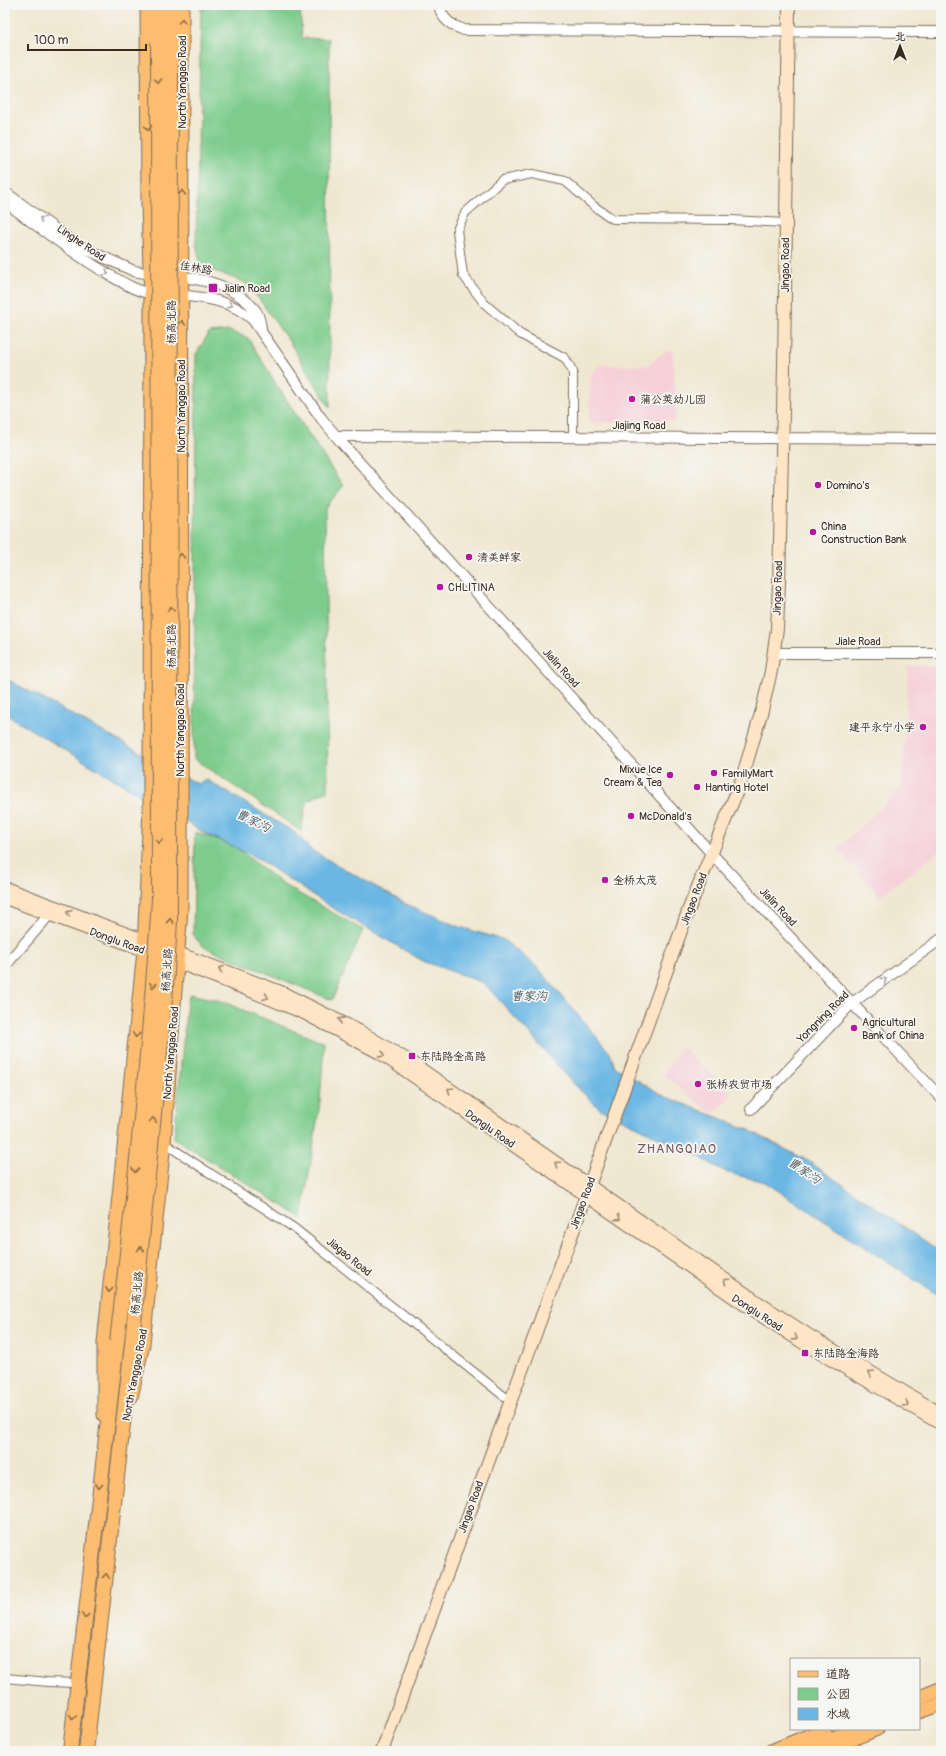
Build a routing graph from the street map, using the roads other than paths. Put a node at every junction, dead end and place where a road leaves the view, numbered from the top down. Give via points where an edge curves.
1 (147, 5) edge
2 (158, 5) edge
3 (171, 5) edge
4 (182, 5) edge
5 (439, 5) edge
6 (789, 5) edge
7 (789, 32) junction
8 (941, 32) edge
9 (164, 43) junction
10 (5, 192) edge
11 (5, 202) edge
12 (785, 223) junction
13 (150, 275) junction
14 (181, 277) junction
15 (150, 294) junction
16 (182, 296) junction
17 (263, 332) junction
18 (573, 437) junction
19 (339, 439) junction
20 (941, 439) edge
21 (782, 440) junction
22 (774, 653) junction
23 (941, 653) edge
24 (712, 854) junction
25 (5, 888) edge
26 (5, 898) edge
27 (49, 915) junction
28 (941, 939) edge
29 (145, 946) junction
30 (178, 958) junction
31 (5, 966) edge
32 (852, 1003) junction
33 (941, 1098) edge
34 (751, 1108) dead end
35 (164, 1143) junction
36 (587, 1191) junction
37 (117, 1342) joint
38 (132, 1344) joint
39 (510, 1401) junction
40 (941, 1414) edge
41 (941, 1424) edge
42 (104, 1448) junction
43 (120, 1450) junction
44 (5, 1678) edge
45 (77, 1682) junction
46 (94, 1684) junction
47 (941, 1685) edge
48 (941, 1689) edge
49 (920, 1693) edge
50 (941, 1697) edge
51 (920, 1698) edge
52 (941, 1704) edge
53 (920, 1706) edge
54 (920, 1712) edge
55 (823, 1730) edge
56 (837, 1730) edge
57 (855, 1730) edge
58 (875, 1730) edge
59 (70, 1751) edge
60 (86, 1751) edge
61 (93, 1751) edge
62 (382, 1751) edge
63 (771, 1751) edge
64 (784, 1751) edge
65 (802, 1751) edge
66 (823, 1751) edge

1 -> 13 main road, North Yanggao Road
2 - 9 highway
3 - 9 highway, North Yanggao Road
14 -> 4 main road, North Yanggao Road
5 - 7 street via 440,11 451,25 464,30
6 - 7 main road, Jingao Road
7 - 8 street
7 - 12 main road, Jingao Road
9 -> 37 highway, 杨高北路, bridge via 160,899
38 -> 9 highway, 杨高北路, bridge via 166,988 170,921
13 -> 10 street, Linghe Road via 134,271 77,245
11 -> 15 street, Linghe Road via 96,267
12 - 18 street via 613,219 565,181 532,174 502,180 465,213 457,230 463,275 484,303 520,334 565,358 573,372
12 - 21 main road, Jingao Road
13 - 14 street, 佳林路
13 - 15 main road, North Yanggao Road
14 - 16 main road, North Yanggao Road
14 - 17 street, 佳林路 via 214,283 239,296 256,312
15 - 16 street, Jialin Road
15 - 29 main road, North Yanggao Road via 151,740
16 -> 17 street, Jialin Road via 231,305 243,311
30 -> 16 main road, North Yanggao Road via 181,908
17 - 19 street, Jialin Road via 321,418
18 - 19 street, Jiajing Road
18 - 21 street, Jiajing Road
19 - 21 street, Jiajing Road
19 - 24 street, Jialin Road
20 - 21 street, Jiajing Road
21 - 22 main road, Jingao Road via 779,582
22 - 23 street, Jiale Road
22 - 24 main road, Jingao Road via 762,710 742,779
24 - 32 street, Jialin Road
24 - 36 main road, Jingao Road via 690,906
29 -> 25 main road, Donglu Road
26 - 27 main road, Donglu Road
27 - 29 main road, Donglu Road
27 - 31 street
32 -> 28 street, Yongning Road
29 - 30 main road, Donglu Road
29 -> 42 main road, North Yanggao Road via 104,1343
30 - 35 main road, North Yanggao Road
30 - 36 main road, Donglu Road via 278,1001 354,1039 404,1069
32 - 33 street, Jialin Road
32 - 34 street, Yongning Road
35 - 39 street, Jiagao Road via 294,1228
35 - 43 main road, North Yanggao Road via 143,1344
36 - 39 main road, Jingao Road
40 -> 36 main road, Donglu Road via 756,1302
36 -> 41 main road, Donglu Road via 763,1318
37 - 42 highway, North Yanggao Road
38 - 43 highway, North Yanggao Road
39 - 62 main road, Jingao Road
42 -> 45 highway, North Yanggao Road
46 -> 43 highway, North Yanggao Road
44 - 45 street
45 -> 59 highway, North Yanggao Road
46 - 60 highway, North Yanggao Road
46 - 61 main road
47 - 49 main road
48 - 51 highway
50 - 53 highway
52 - 54 main road
55 - 63 main road
56 - 64 highway
57 - 65 highway
58 - 66 main road

